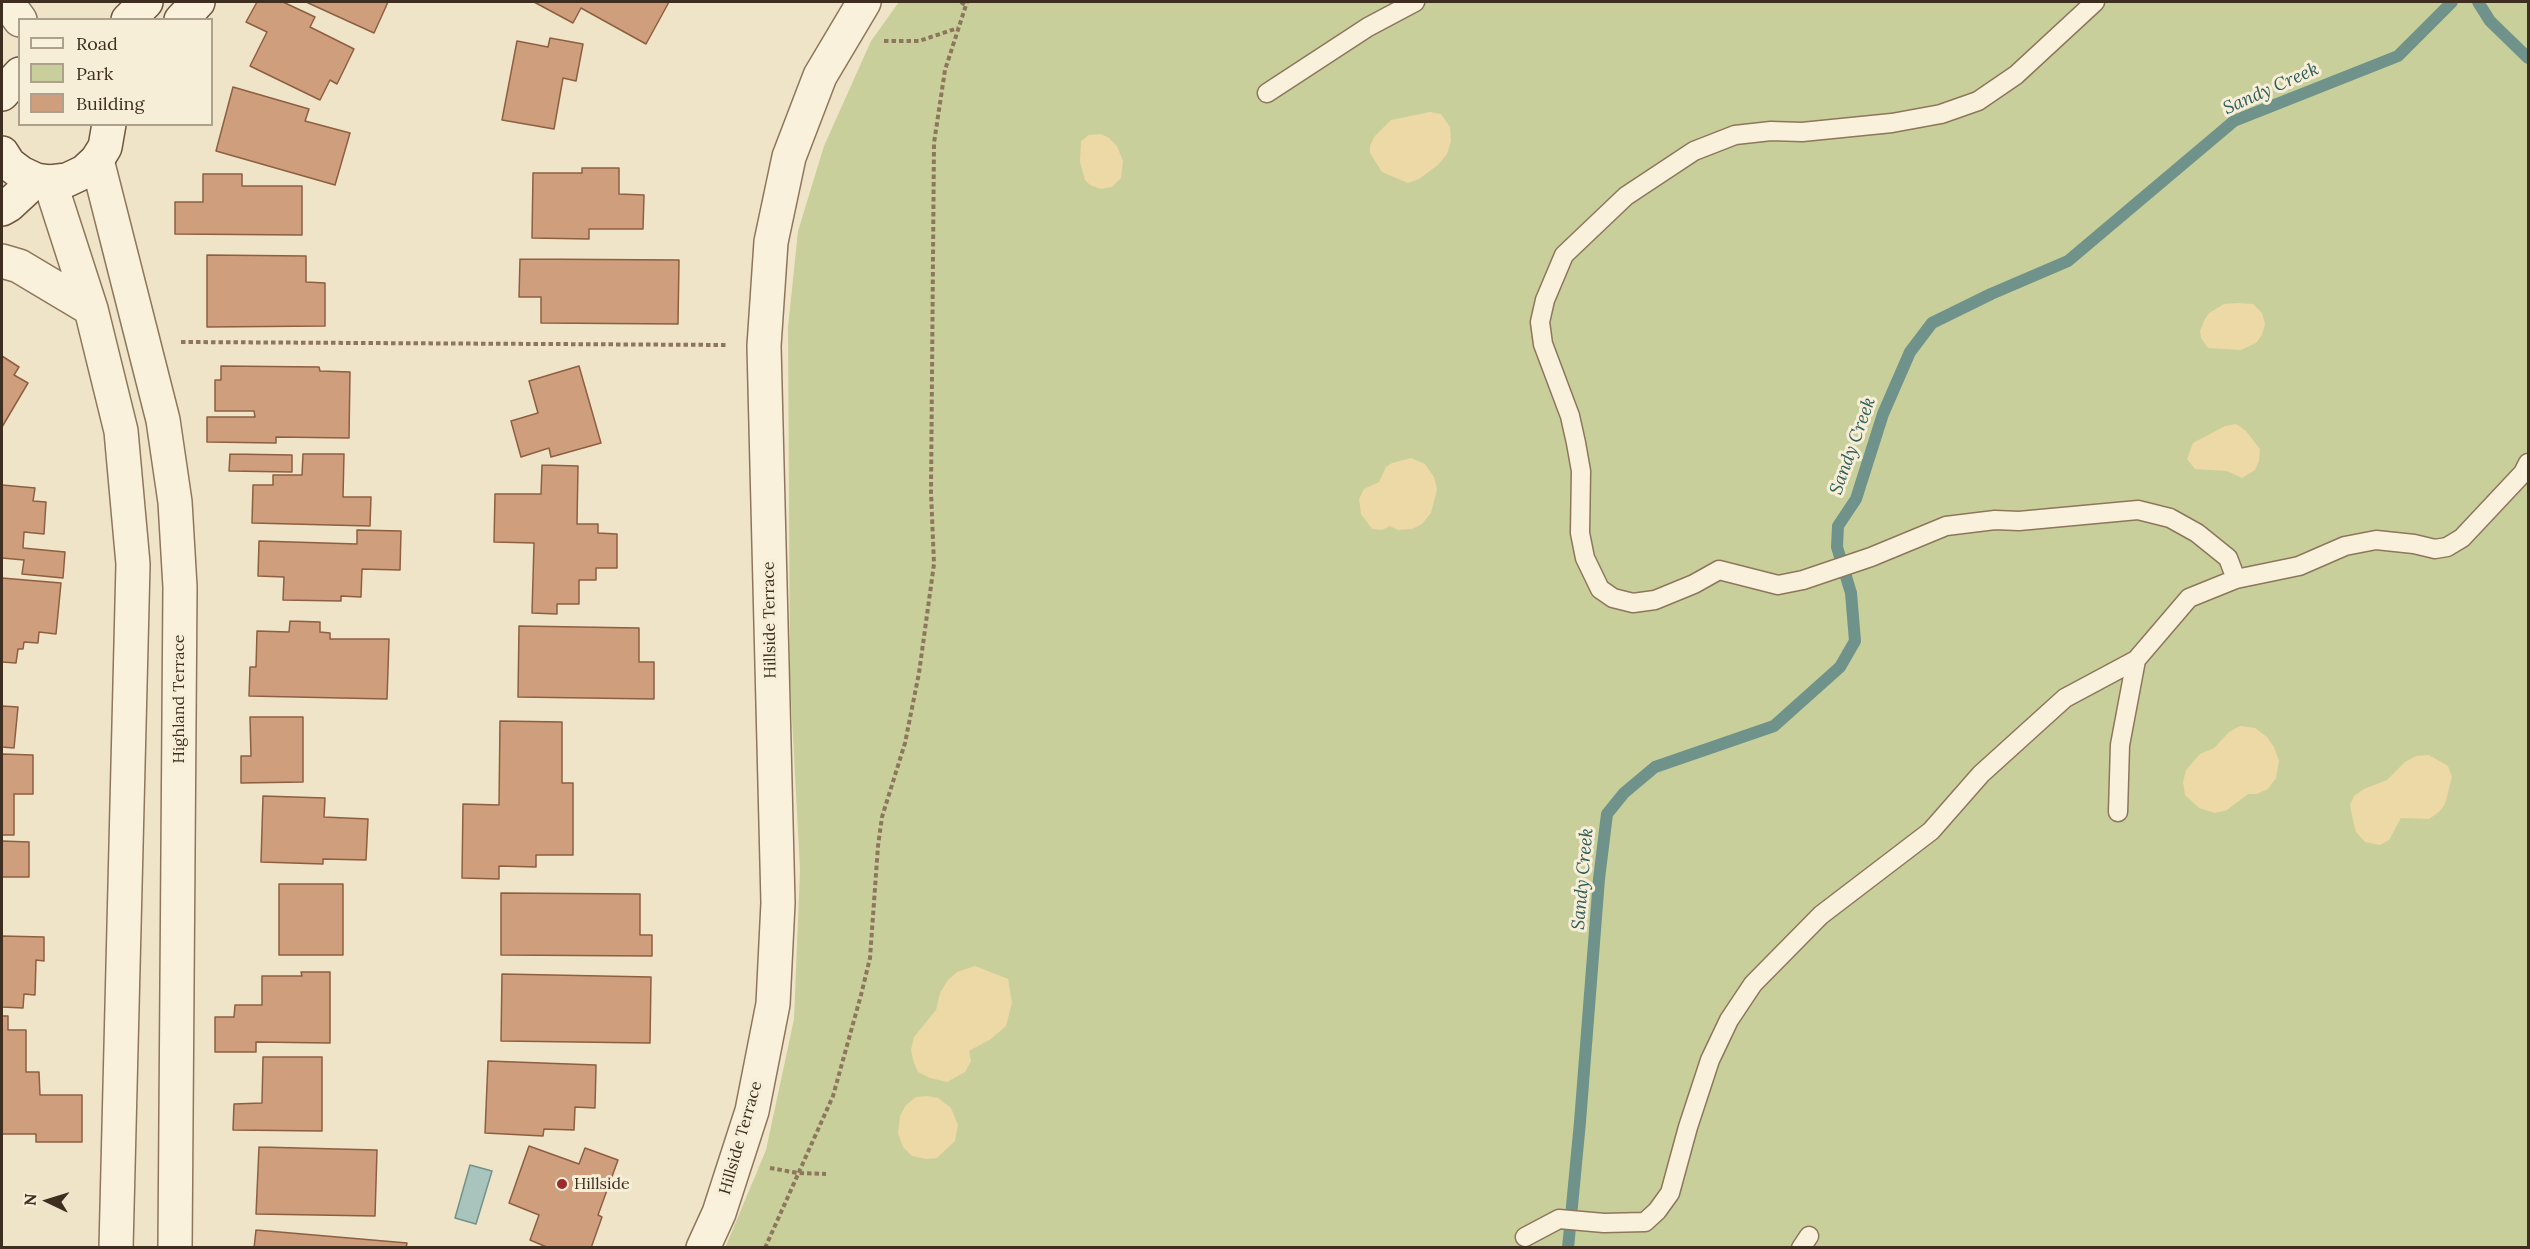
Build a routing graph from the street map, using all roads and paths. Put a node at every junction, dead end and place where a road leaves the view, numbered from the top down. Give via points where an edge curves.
1 (7, 2) edge
2 (146, 2) edge
3 (198, 2) edge
4 (864, 2) edge
5 (961, 2) edge
6 (1415, 2) edge
7 (2095, 2) edge
8 (967, 4) edge
9 (19, 18) edge
10 (130, 18) edge
11 (183, 18) edge
12 (958, 28) junction
13 (880, 41) dead end
14 (1267, 93) dead end
15 (109, 126) edge
16 (2, 153) edge
17 (97, 160) junction
18 (43, 181) junction
19 (2, 208) edge
20 (2, 261) edge
21 (91, 309) junction
22 (174, 342) dead end
23 (726, 345) dead end
24 (2529, 463) edge
25 (2236, 579) junction
26 (2136, 660) junction
27 (2118, 812) dead end
28 (759, 1166) dead end
29 (798, 1173) junction
30 (826, 1174) dead end
31 (1525, 1237) dead end
32 (116, 1248) edge
33 (175, 1248) edge
34 (703, 1248) edge
35 (765, 1248) edge

1 - 9 street
2 - 10 street
3 - 11 street
4 - 34 street, Hillside Terrace via 820,76 793,147 771,242 764,346 778,903 772,1004 752,1111 719,1213
5 - 8 path
6 - 14 lane via 1368,27
7 - 25 lane via 2016,75 1978,101 1941,114 1892,123 1735,135 1694,151 1626,196 1564,255 1540,322 1543,344 1576,443 1581,471 1580,533 1585,558 1600,589 1613,598 1633,603 1655,600 1719,570 1778,585 1803,580 1946,526 2138,510 2170,518 2197,533 2228,558
8 - 12 path
12 - 13 path via 919,41
12 - 29 path via 945,70 934,143 934,564 905,743 882,817 870,958 833,1096
15 - 17 street via 105,147
16 - 18 street via 21,174
17 - 18 street via 67,180
17 - 33 street, Highland Terrace via 163,420 175,502 180,587
18 - 19 street
18 - 21 street
20 - 21 street via 20,266
21 - 32 street via 120,431 133,564
22 - 23 path
24 - 25 lane via 2462,538 2447,547 2435,549 2376,540 2345,546 2299,566
25 - 26 lane via 2189,598
26 - 27 lane via 2120,745
26 - 31 lane via 2065,698 1981,774 1931,831 1821,915 1753,984 1729,1020 1710,1060 1670,1193 1657,1211 1645,1222 1559,1219
28 - 29 path
29 - 30 path
29 - 35 path

